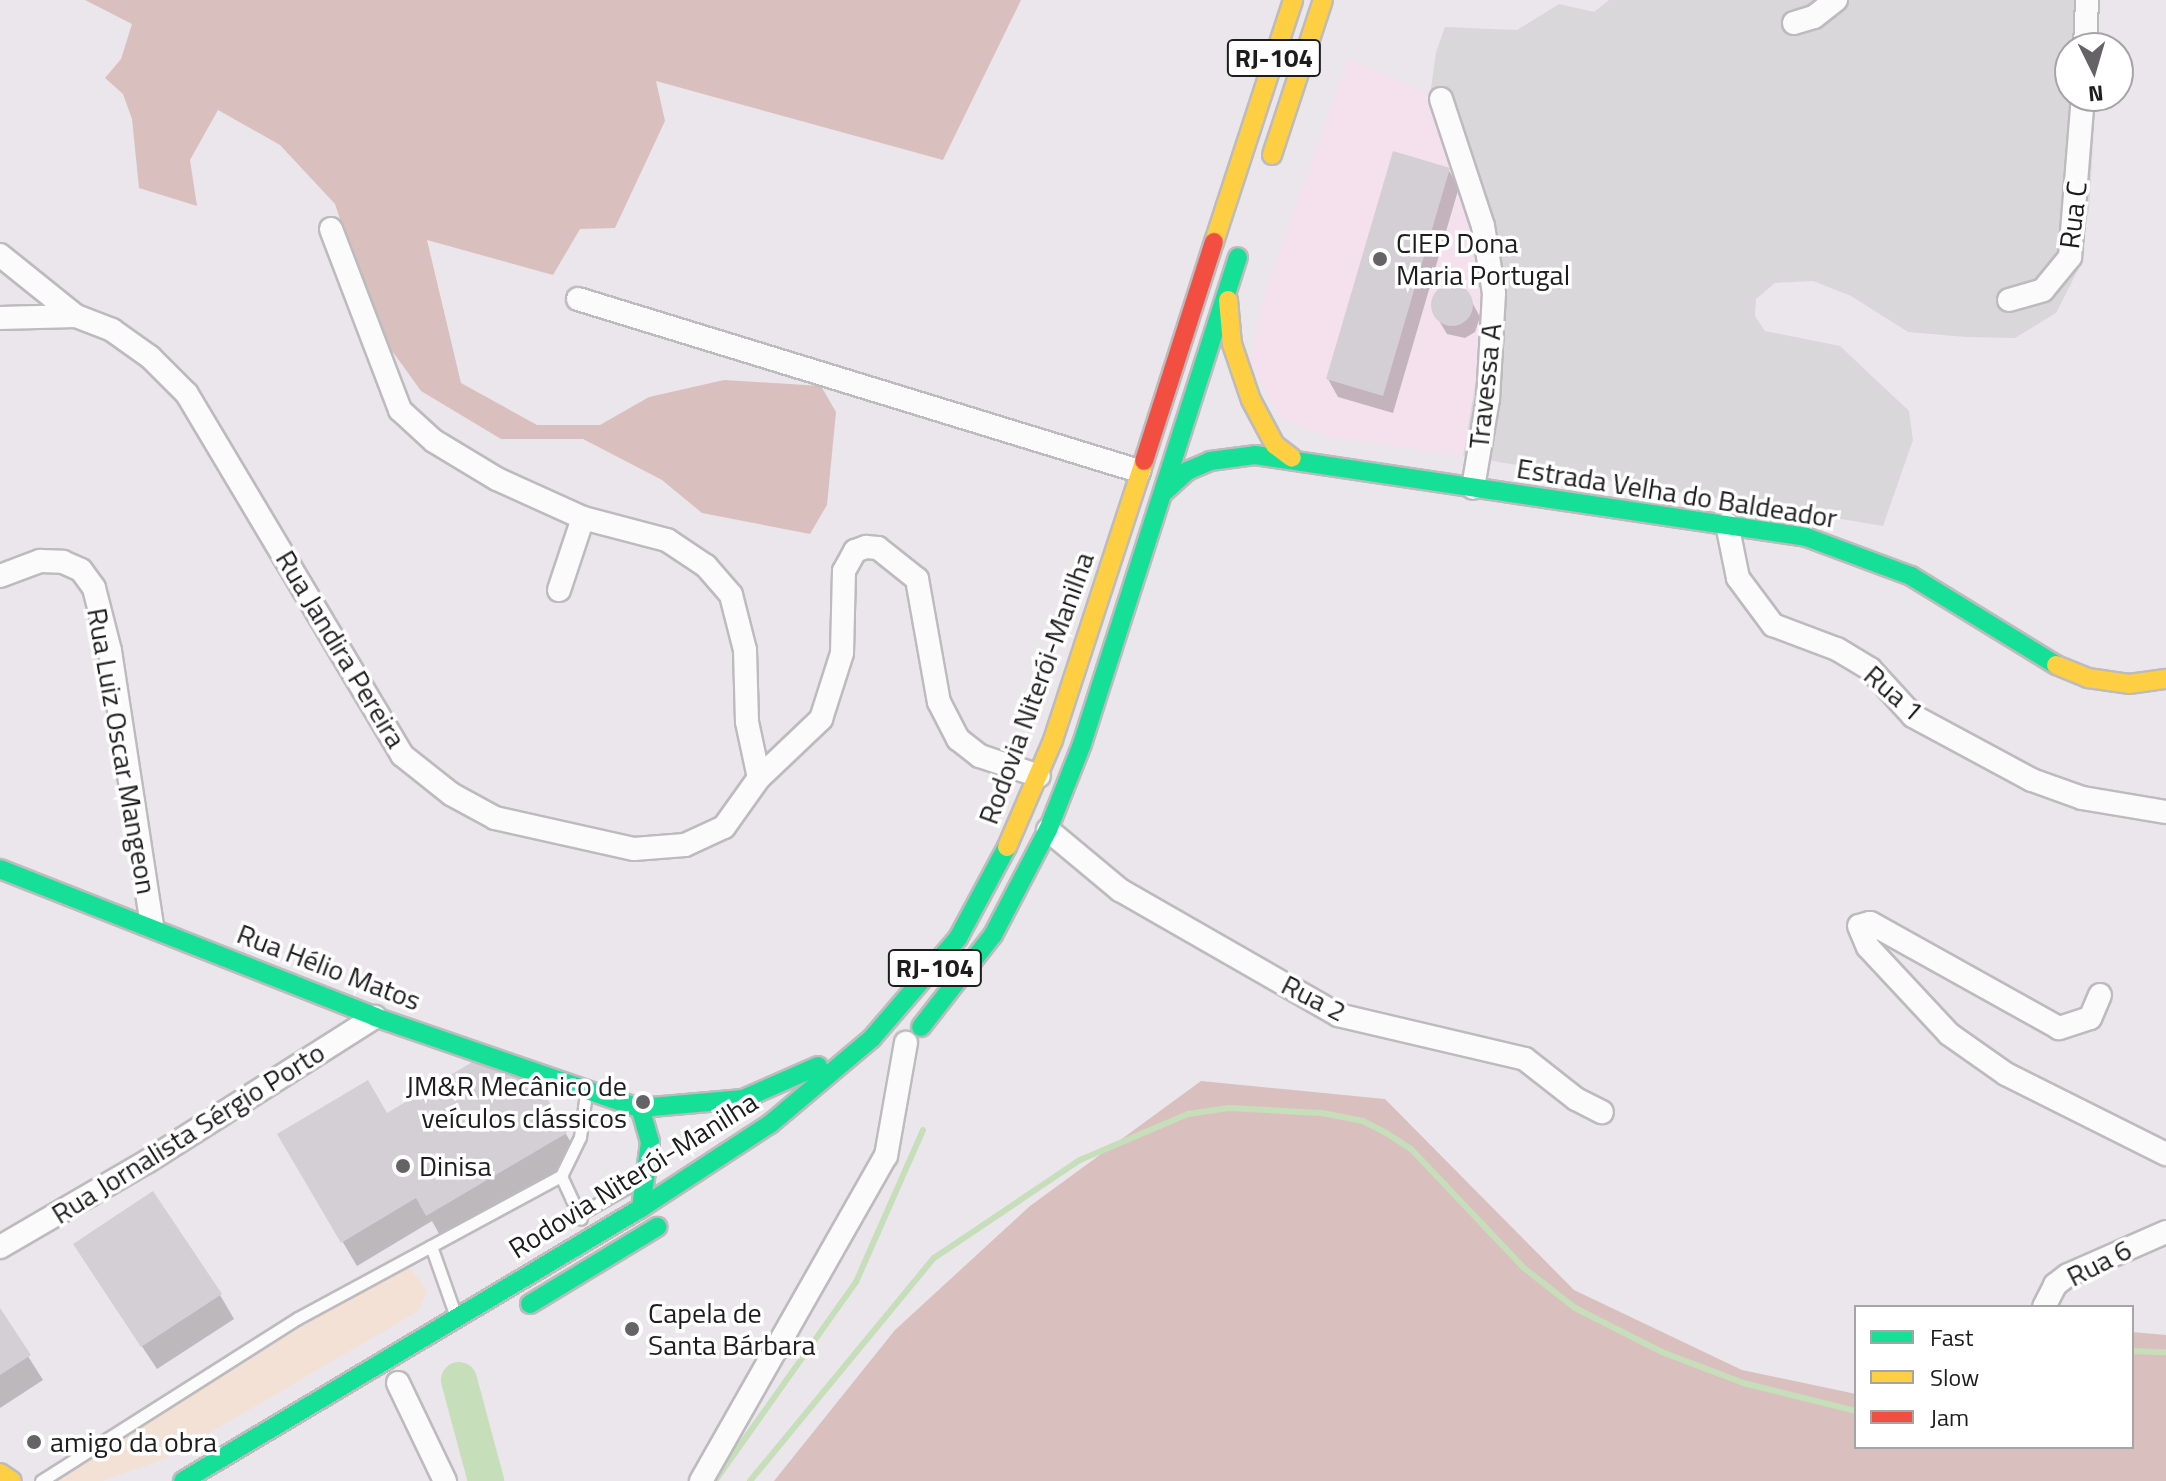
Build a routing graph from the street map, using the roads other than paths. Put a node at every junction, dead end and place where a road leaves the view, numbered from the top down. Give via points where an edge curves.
1 (1293, 0) edge
2 (1323, 0) edge
3 (1836, 0) edge
4 (2087, 0) edge
5 (1794, 23) dead end
6 (2086, 32) edge
7 (1441, 99) dead end
8 (2082, 112) edge
9 (1267, 169) dead end
10 (331, 229) dead end
11 (1243, 241) dead end
12 (0, 255) edge
13 (1229, 284) junction
14 (578, 299) dead end
15 (2009, 300) dead end
16 (76, 316) junction
17 (0, 318) edge
18 (1292, 458) junction
19 (1139, 471) junction
20 (1473, 488) junction
21 (1164, 492) junction
22 (583, 518) junction
23 (1727, 524) junction
24 (0, 576) edge
25 (559, 590) dead end
26 (2166, 679) edge
27 (1039, 776) junction
28 (759, 778) junction
29 (2166, 812) edge
30 (1048, 830) junction
31 (0, 869) edge
32 (152, 925) junction
33 (2100, 995) dead end
34 (375, 1017) junction
35 (872, 1038) junction
36 (906, 1043) junction
37 (883, 1064) dead end
38 (586, 1089) junction
39 (640, 1108) junction
40 (1602, 1112) dead end
41 (2166, 1154) edge
42 (561, 1176) junction
43 (647, 1176) junction
44 (641, 1208) junction
45 (679, 1213) dead end
46 (578, 1215) junction
47 (2166, 1232) edge
48 (588, 1236) junction
49 (431, 1246) junction
50 (0, 1247) edge
51 (2045, 1305) edge
52 (507, 1317) dead end
53 (457, 1319) junction
54 (398, 1382) dead end
55 (0, 1473) edge
56 (11, 1481) edge
57 (41, 1481) edge
58 (183, 1481) edge
59 (445, 1481) edge
60 (701, 1481) edge

1 - 19 main road, Rodovia Niterói-Manilha / RJ-104
2 - 9 main road, RJ-104
3 - 5 street
4 - 6 street
7 - 20 street, Travessa A via 1483,226 1494,293 1488,399
8 - 15 street, Rua C via 2070,257 2043,290
10 - 22 street via 400,410 434,441 497,479
11 - 13 main road, Rodovia Niterói-Manilha / RJ-104
12 - 16 street, Rua Jandira Pereira
13 - 18 main road via 1227,316 1240,373 1262,425
13 - 21 main road, Rodovia Niterói-Manilha / RJ-104
14 - 19 street
16 - 17 street
16 - 28 street, Rua Jandira Pereira via 112,330 150,357 187,394 309,591 381,725 402,755 451,794 495,818 634,849 685,845 724,827
18 - 20 main road, Estrada Velha do Baldeador
18 - 21 main road, Estrada Velha do Baldeador via 1230,456 1187,471
19 - 27 main road, Rodovia Niterói-Manilha / RJ-104
20 - 23 main road, Estrada Velha do Baldeador
21 - 30 main road, Rodovia Niterói-Manilha / RJ-104 via 1082,744
22 - 25 street
22 - 28 street via 667,540 706,566 731,595 745,650 747,722
23 - 26 main road, Estrada Velha do Baldeador via 1851,550 1911,576 2048,661 2088,678 2129,684
23 - 29 street, Rua 1 via 1738,578 1773,625 1837,649 1870,669 1913,716 2032,780 2082,798
24 - 32 street, Rua Luiz Oscar Mangeon via 40,561 63,562 81,570 94,588 110,651
27 - 28 street, Rua Jandira Pereira via 989,760 958,739 939,702 917,579 878,548 866,547 855,551 844,571 842,653 821,719
27 - 35 main road, Rodovia Niterói-Manilha / RJ-104 via 991,885 958,938
30 - 36 main road, Rodovia Niterói-Manilha / RJ-104 via 993,935
30 - 40 street, Rua 2 via 1120,890 1338,1015 1525,1059 1576,1099
31 - 32 main road, Rua Hélio Matos
32 - 34 main road, Rua Hélio Matos
33 - 41 street via 2090,1018 2059,1028 1870,923 1859,926 1868,947 1949,1034 2006,1074
34 - 38 main road, Rua Hélio Matos
34 - 50 street, Rua Jornalista Sérgio Porto via 148,1161
35 - 39 main road via 743,1099
35 - 44 main road, Rodovia Niterói-Manilha / RJ-104 via 770,1124
36 - 37 main road, Rodovia Niterói-Manilha / RJ-104
36 - 60 street via 886,1156
38 - 39 main road, Rua Hélio Matos
38 - 42 lane via 580,1137
39 - 43 main road via 650,1142
42 - 46 lane
42 - 49 lane
43 - 44 main road
43 - 46 lane
44 - 48 main road, Rodovia Niterói-Manilha / RJ-104
45 - 52 main road, Rodovia Niterói-Manilha
46 - 48 lane
47 - 51 street, Rua 6 via 2068,1275 2055,1285
48 - 53 main road, Rodovia Niterói-Manilha / RJ-104
49 - 53 lane
49 - 57 lane via 298,1318
53 - 58 main road, Rodovia Niterói-Manilha / RJ-104
54 - 59 street
55 - 56 main road

